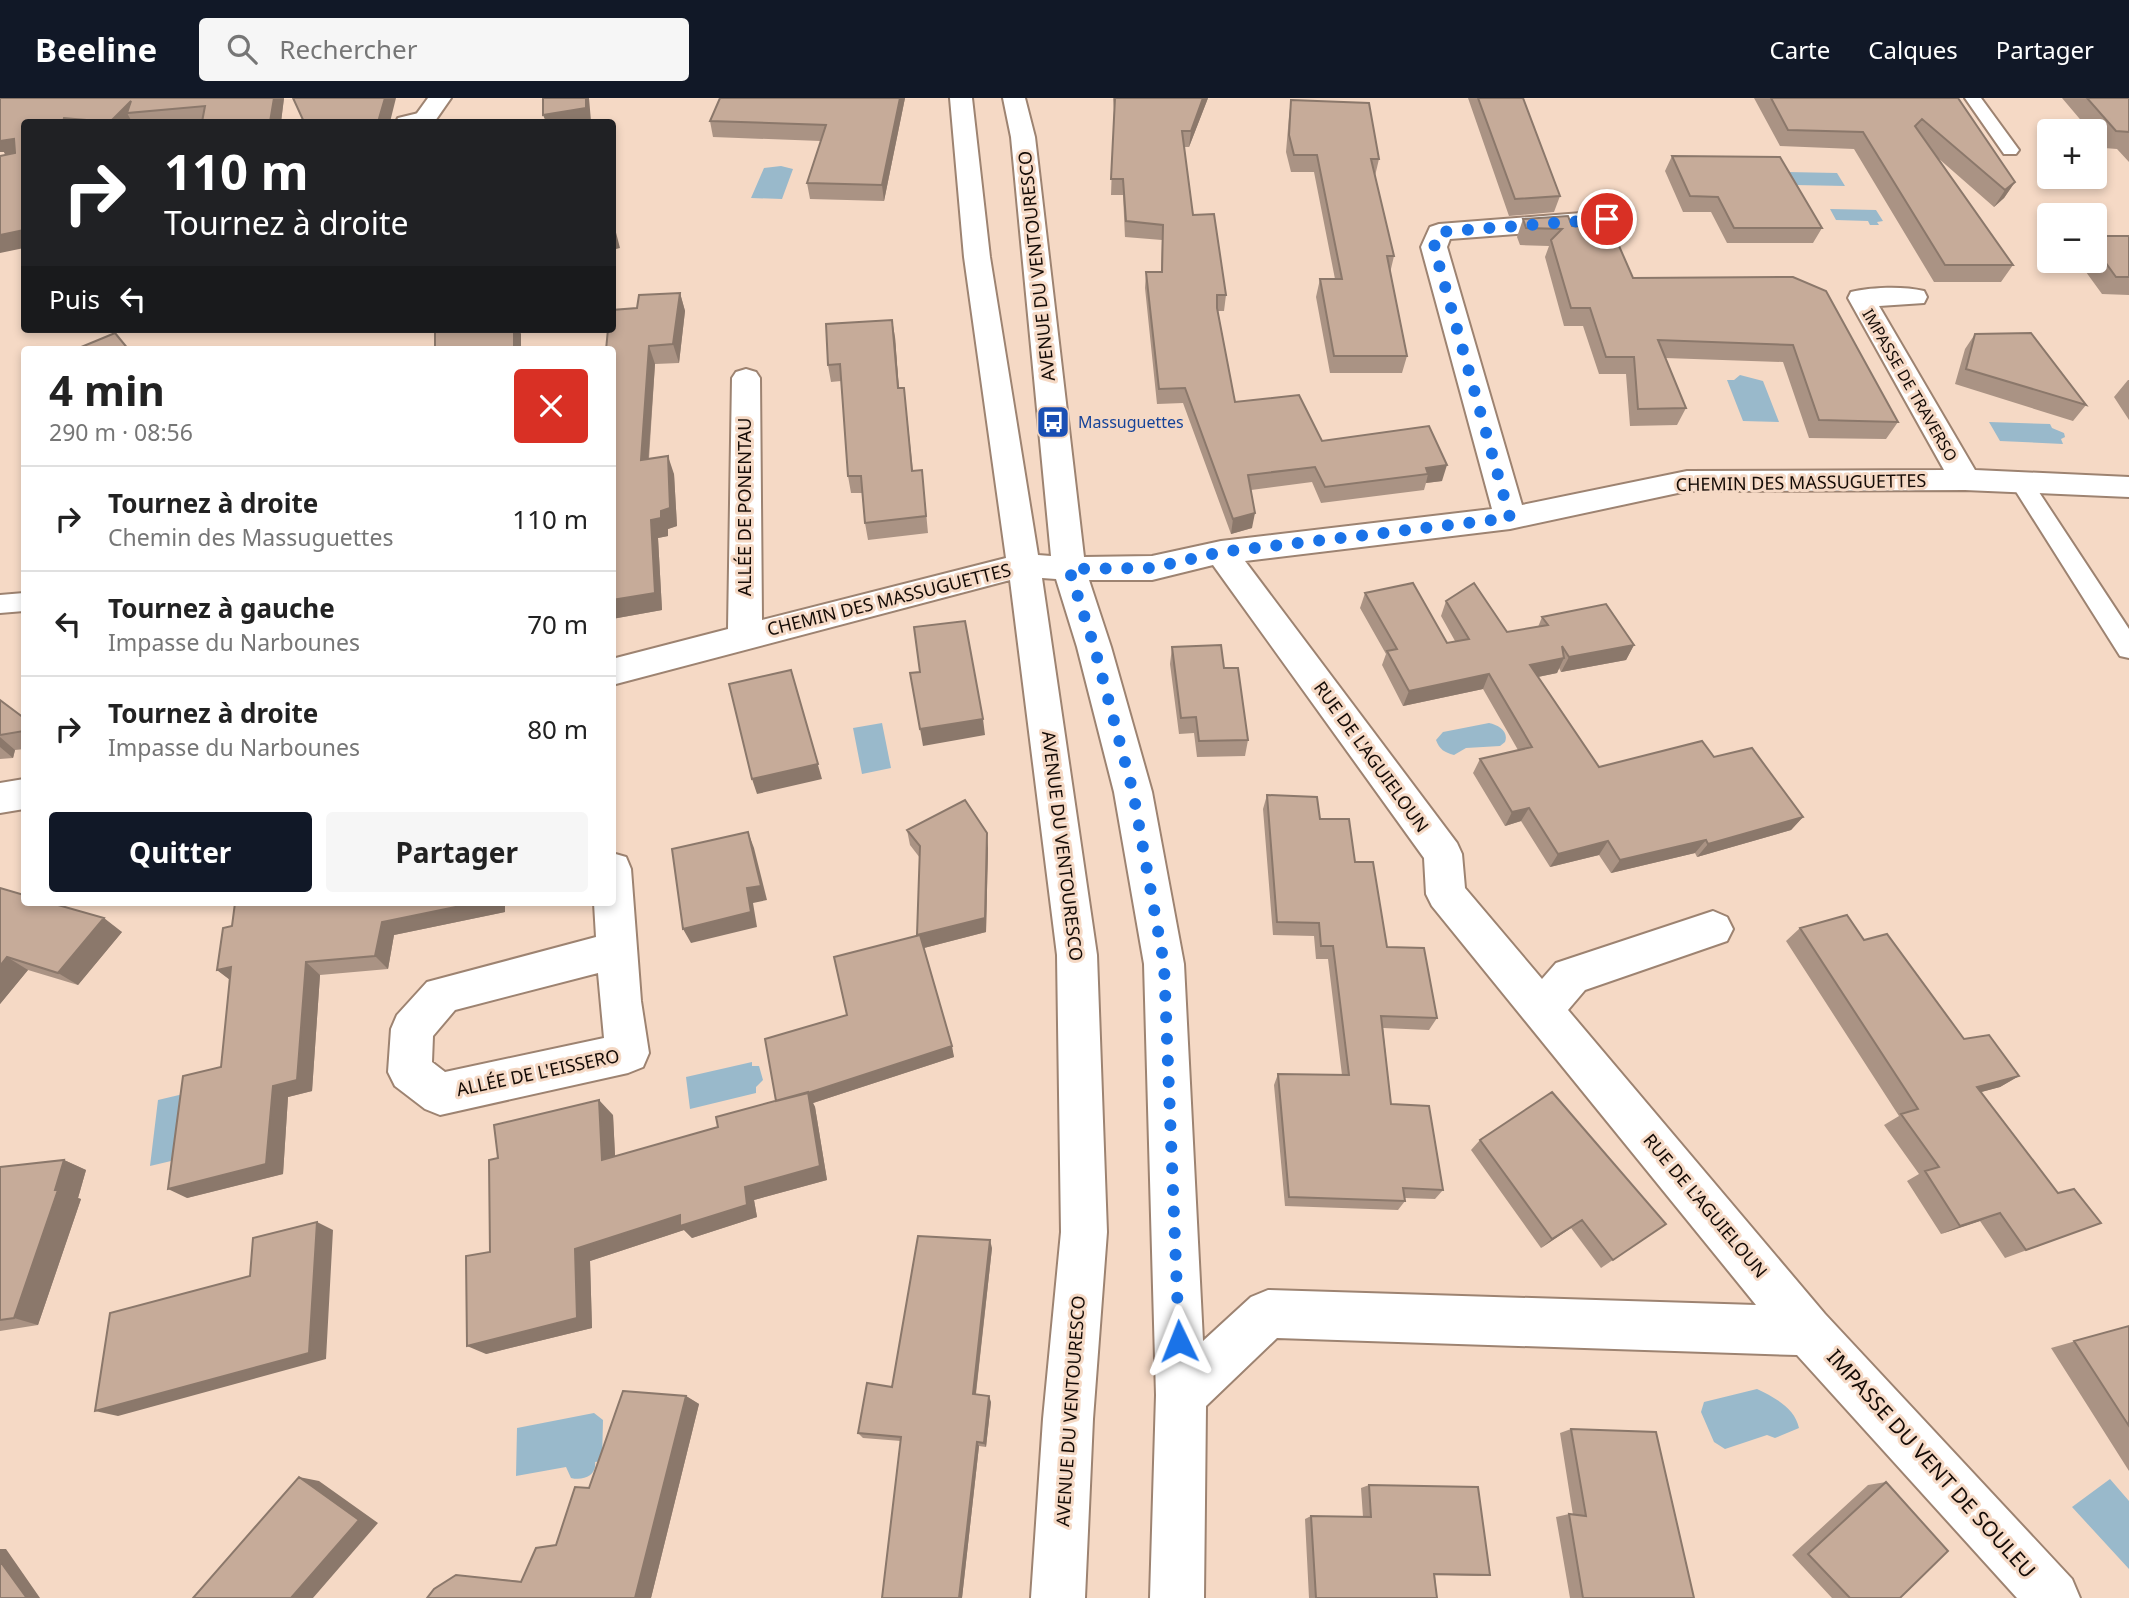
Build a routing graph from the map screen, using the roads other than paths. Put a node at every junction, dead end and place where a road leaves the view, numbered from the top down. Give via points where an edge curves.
1 (961, 98) edge
2 (1013, 98) edge
3 (1973, 98) edge
4 (434, 107) edge
5 (410, 119) edge
6 (2010, 150) dead end
7 (1607, 219) dead end
8 (1914, 298) dead end
9 (746, 377) dead end
10 (1965, 480) junction
11 (2021, 482) junction
12 (2129, 487) edge
13 (1510, 518) junction
14 (1221, 552) junction
15 (1023, 565) junction
16 (1069, 569) junction
17 (21, 602) edge
18 (0, 604) edge
19 (745, 637) junction
20 (2129, 649) edge
21 (616, 671) edge
22 (21, 794) edge
23 (0, 798) edge
24 (614, 906) edge
25 (1713, 929) dead end
26 (617, 950) junction
27 (1542, 1009) junction
28 (1808, 1331) junction
29 (1181, 1395) junction
30 (1058, 1598) edge
31 (1177, 1598) edge
32 (2053, 1598) edge

1 - 15 street, AVENUE DU VENTOURESCO via 977,257
2 - 16 street, AVENUE DU VENTOURESCO via 1023,137
3 - 6 lane
4 - 5 lane
7 - 13 street via 1439,232 1434,247
8 - 10 street, IMPASSE DE TRAVERSO via 1861,298
9 - 19 street, ALLÉE DE PONENTAU
10 - 11 street, CHEMIN DES MASSUGUETTES
10 - 13 street, CHEMIN DES MASSUGUETTES via 1686,481
11 - 12 street, CHEMIN DES MASSUGUETTES
11 - 20 lane
13 - 14 street, CHEMIN DES MASSUGUETTES
14 - 16 street, CHEMIN DES MASSUGUETTES via 1152,568
14 - 27 street, RUE DE L'AGUIELOUN via 1443,855 1446,894
15 - 16 street, CHEMIN DES MASSUGUETTES
15 - 19 street, CHEMIN DES MASSUGUETTES
15 - 30 street, AVENUE DU VENTOURESCO via 1077,955 1084,1232
16 - 29 street, AVENUE DU VENTOURESCO via 1133,792 1164,964
17 - 18 lane
19 - 21 street, CHEMIN DES MASSUGUETTES
22 - 23 street
24 - 26 street, ALLÉE DE L'EISSERO
25 - 27 street via 1571,976
26 - 26 street, ALLÉE DE L'EISSERO via 628,1053 440,1094 410,1072 412,1029 442,995
27 - 28 street, RUE DE L'AGUIELOUN
28 - 29 street via 1268,1314
28 - 32 street, IMPASSE DU VENT DE SOULEU
29 - 31 street, AVENUE DU VENTOURESCO

